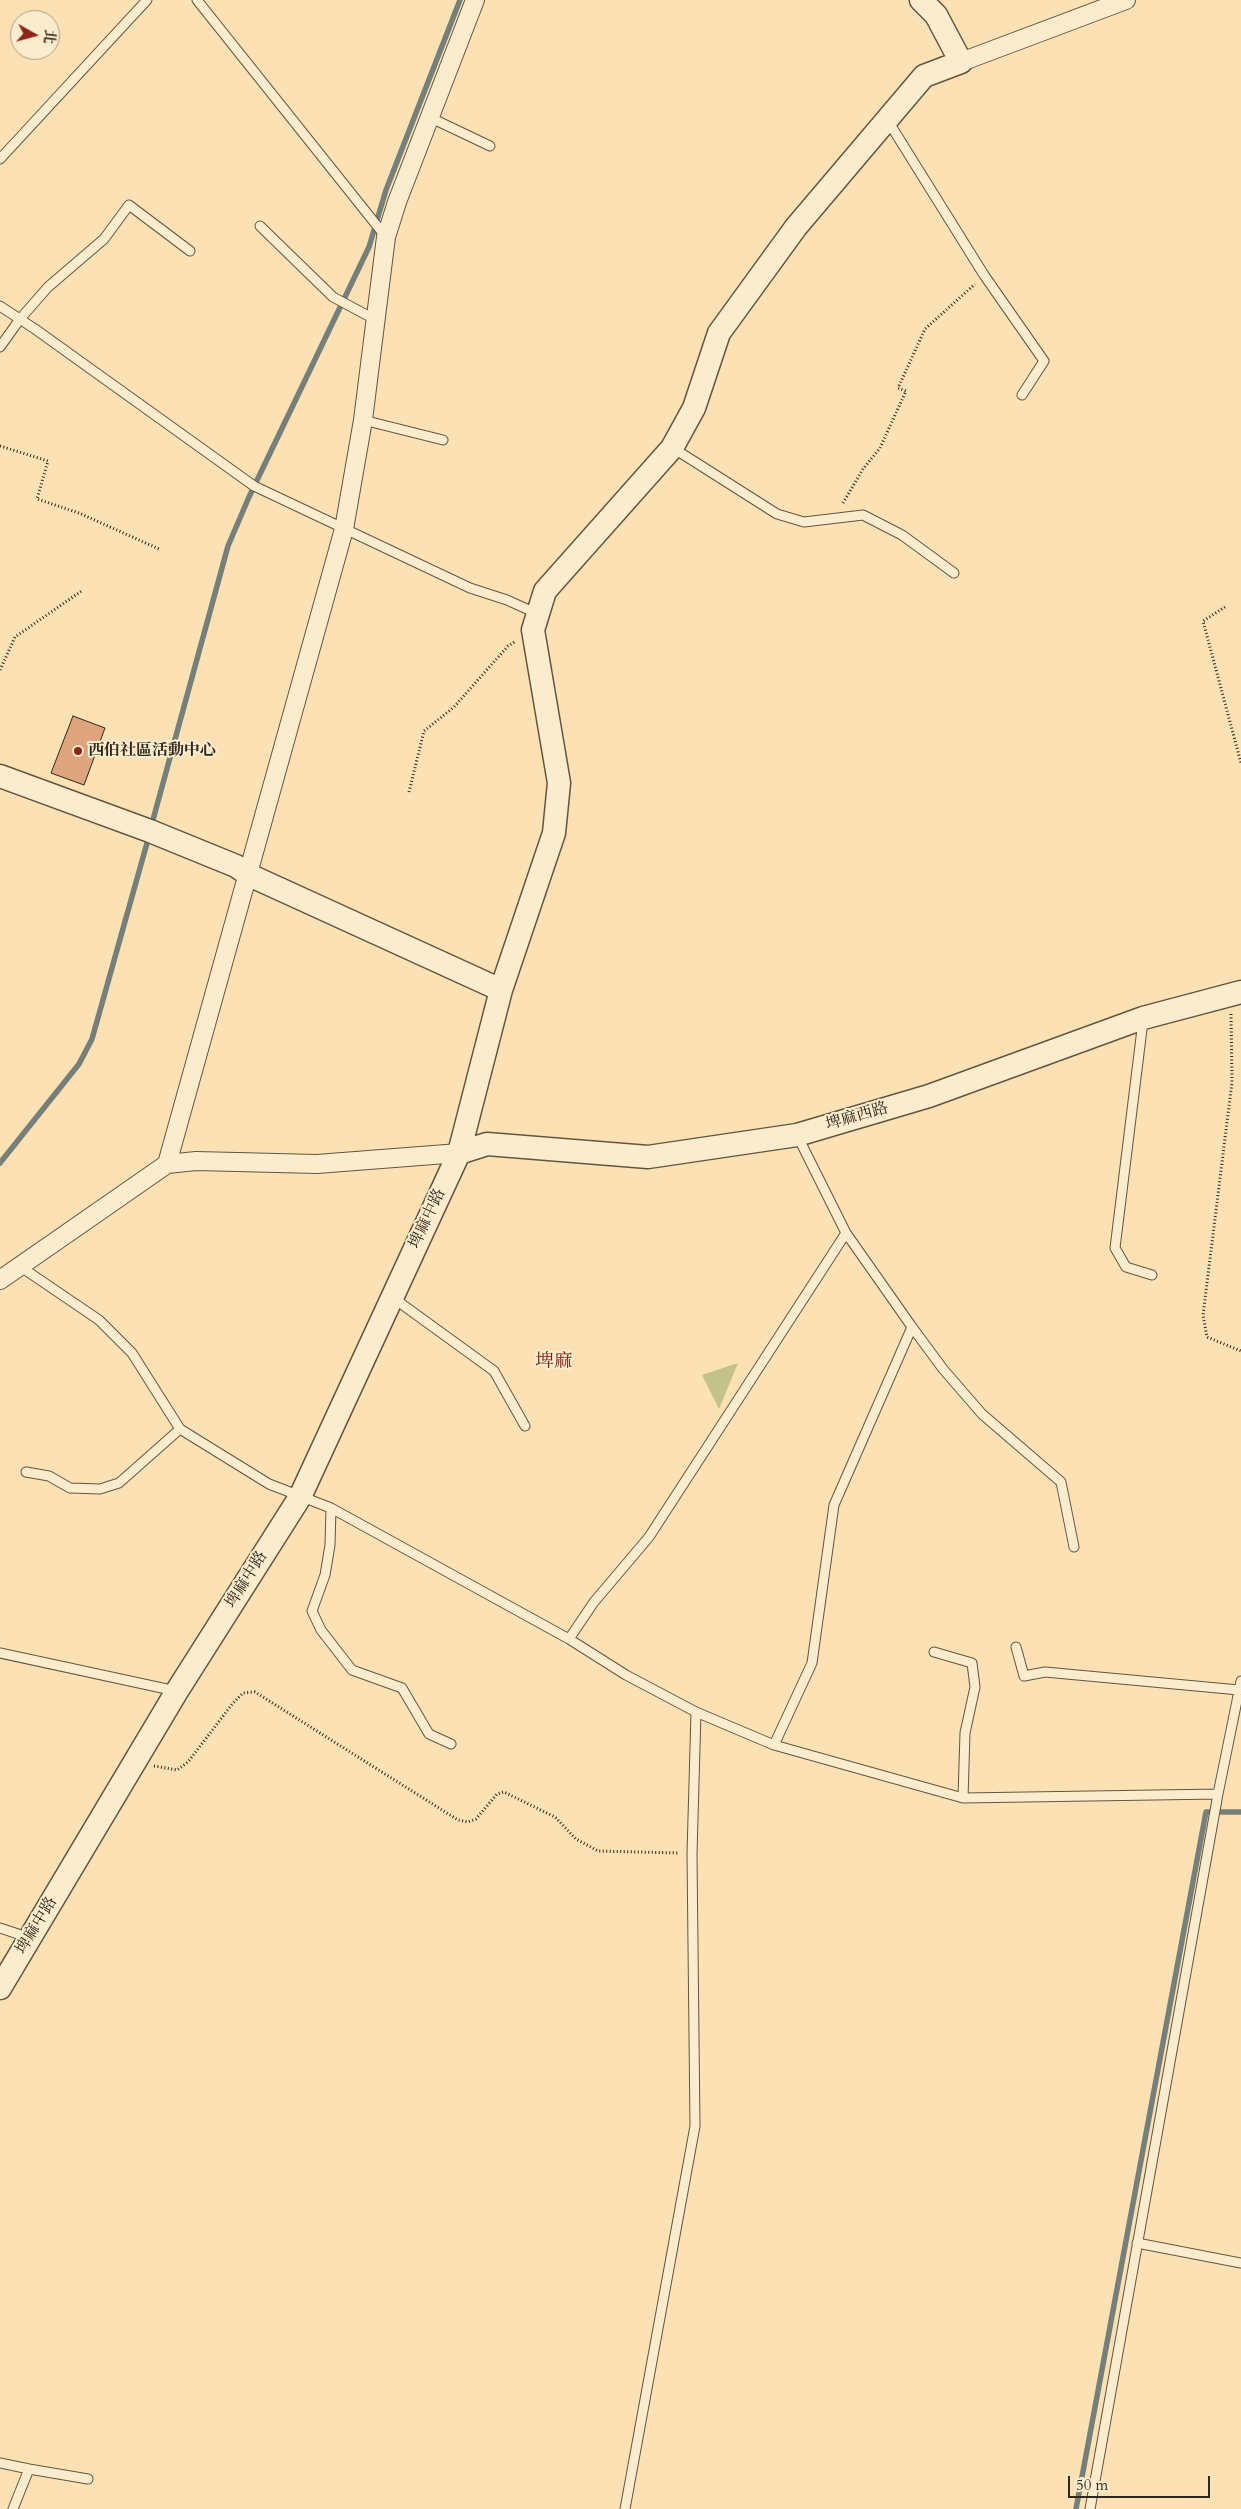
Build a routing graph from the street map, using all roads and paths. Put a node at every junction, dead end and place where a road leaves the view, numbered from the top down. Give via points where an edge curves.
1 (147, 0) edge
2 (197, 0) edge
3 (475, 0) edge
4 (921, 0) edge
5 (1126, 0) edge
6 (961, 62) junction
7 (429, 118) junction
8 (887, 118) junction
9 (490, 146) dead end
10 (0, 159) edge
11 (260, 226) dead end
12 (386, 237) junction
13 (190, 251) dead end
14 (984, 275) junction
15 (0, 306) edge
16 (20, 319) junction
17 (376, 320) junction
18 (0, 347) edge
19 (1022, 394) dead end
20 (363, 420) junction
21 (442, 440) dead end
22 (0, 446) edge
23 (672, 448) junction
24 (835, 518) junction
25 (344, 529) junction
26 (159, 549) dead end
27 (954, 574) dead end
28 (83, 590) dead end
29 (1225, 607) dead end
30 (536, 622) junction
31 (0, 670) edge
32 (1241, 763) edge
33 (0, 776) edge
34 (409, 792) dead end
35 (249, 875) junction
36 (501, 990) junction
37 (1236, 994) edge
38 (1143, 1018) junction
39 (797, 1135) junction
40 (459, 1153) junction
41 (167, 1164) junction
42 (846, 1233) junction
43 (21, 1267) junction
44 (1152, 1275) dead end
45 (0, 1280) edge
46 (392, 1297) junction
47 (912, 1326) junction
48 (1241, 1351) edge
49 (526, 1426) dead end
50 (180, 1429) junction
51 (26, 1472) dead end
52 (300, 1497) junction
53 (331, 1508) junction
54 (1074, 1546) dead end
55 (569, 1639) junction
56 (1016, 1648) dead end
57 (934, 1652) dead end
58 (0, 1653) edge
59 (1240, 1686) edge
60 (177, 1691) junction
61 (696, 1712) junction
62 (451, 1744) dead end
63 (774, 1745) junction
64 (135, 1760) junction
65 (963, 1798) junction
66 (1217, 1798) junction
67 (692, 1854) junction
68 (0, 1928) edge
69 (30, 1938) junction
70 (0, 1988) edge
71 (1137, 2244) junction
72 (1241, 2263) edge
73 (0, 2463) edge
74 (29, 2469) junction
75 (88, 2479) dead end
76 (13, 2509) edge
77 (625, 2509) edge
78 (1090, 2509) edge

1 - 10 lane
2 - 12 lane
3 - 7 street
4 - 6 street via 936,15
5 - 6 street
6 - 8 street via 924,76
7 - 9 lane
7 - 12 street
8 - 14 lane
8 - 23 street via 796,227 719,333 694,408
11 - 17 lane via 333,297
12 - 17 street
13 - 16 lane via 129,205 104,239 48,287
14 - 19 lane via 1044,362
14 - 24 path via 925,329 898,388 906,391 880,448 863,469
15 - 16 lane
16 - 18 lane
16 - 25 lane via 254,486
17 - 20 street
20 - 21 lane
20 - 25 street
22 - 26 path via 48,461 37,499 79,513
23 - 24 lane via 777,514 804,522
23 - 30 street via 545,591
24 - 27 lane via 863,515 902,535
25 - 30 lane via 470,588 507,600
25 - 35 street
28 - 31 path via 15,637
29 - 32 path via 1203,621
30 - 34 path via 508,646 454,707 424,731
30 - 36 street, 埤麻中路 via 558,783 554,833
33 - 35 street via 150,831 236,866
35 - 36 street
35 - 41 street
36 - 40 street, 埤麻中路
37 - 38 street, 埤麻西路
37 - 48 path via 1232,1082 1203,1315 1207,1337
38 - 39 street, 埤麻西路 via 929,1096
38 - 44 lane via 1115,1248 1126,1267
39 - 40 street, 埤麻西路 via 648,1157 487,1144
39 - 42 lane
40 - 41 street via 317,1164 196,1161
40 - 46 street, 埤麻中路
41 - 43 street
42 - 47 lane
42 - 55 lane via 648,1537 594,1602
43 - 45 street
43 - 50 lane via 99,1320 132,1353
46 - 49 lane via 494,1371
46 - 52 street, 埤麻中路
47 - 54 lane via 982,1414 1061,1482
47 - 63 lane via 834,1505 812,1663
50 - 51 lane via 120,1483 100,1489 70,1488 50,1476
50 - 52 lane via 269,1484
52 - 53 lane
52 - 60 street, 埤麻中路
53 - 55 lane
53 - 62 lane via 330,1545 312,1611 321,1630 352,1670 402,1688 429,1734
55 - 61 lane via 626,1675
56 - 59 lane via 1024,1676 1045,1672
57 - 65 lane via 972,1663 975,1687 966,1733
58 - 60 lane
59 - 66 lane
60 - 64 street, 埤麻中路
61 - 63 lane
61 - 67 lane
63 - 65 lane
64 - 67 path via 177,1770 188,1762 233,1702 244,1693 255,1692 458,1820 468,1822 476,1819 497,1794 504,1792 555,1818 576,1839 598,1851
64 - 69 street, 埤麻中路
65 - 66 lane
66 - 71 lane
67 - 77 lane via 694,2126
68 - 69 lane
69 - 70 street, 埤麻中路
71 - 72 lane
71 - 78 lane
73 - 74 lane
74 - 75 lane
74 - 76 lane

